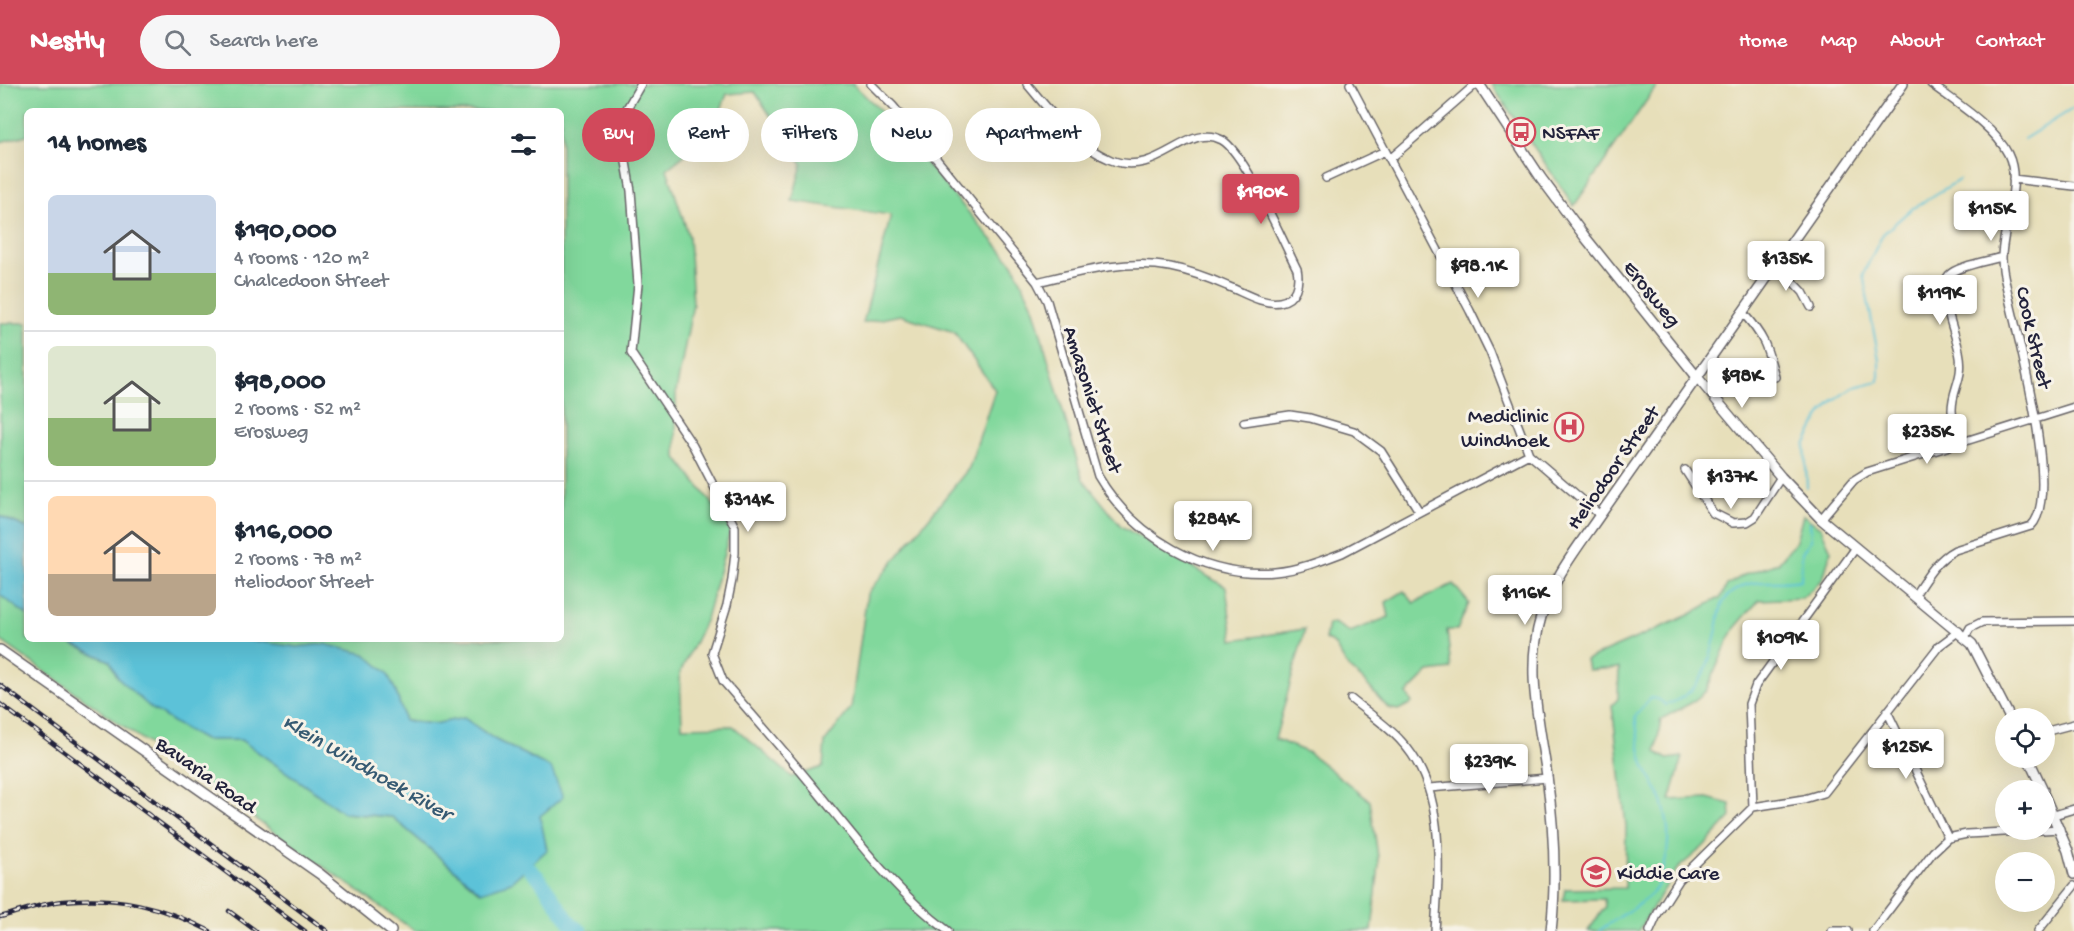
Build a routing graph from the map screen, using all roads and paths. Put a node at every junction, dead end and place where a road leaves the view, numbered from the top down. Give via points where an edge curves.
1 (641, 84) edge
2 (871, 84) edge
3 (1027, 84) edge
4 (1350, 84) edge
5 (1477, 84) edge
6 (1903, 84) edge
7 (1931, 84) edge
8 (1385, 151) junction
9 (1390, 159) junction
10 (1326, 178) dead end
11 (2013, 179) junction
12 (2074, 186) edge
13 (2001, 257) junction
14 (1776, 264) junction
15 (1038, 282) junction
16 (1811, 307) dead end
17 (1742, 312) junction
18 (1696, 376) junction
19 (1775, 377) dead end
20 (2074, 407) edge
21 (2036, 418) junction
22 (1244, 422) dead end
23 (1961, 441) junction
24 (1529, 454) junction
25 (1684, 470) dead end
26 (1781, 477) junction
27 (1419, 511) junction
28 (1600, 515) junction
29 (1821, 519) junction
30 (1855, 549) junction
31 (1915, 595) junction
32 (2074, 621) edge
33 (1962, 634) junction
34 (0, 650) edge
35 (1351, 699) dead end
36 (2005, 708) edge
37 (1887, 711) junction
38 (2074, 724) edge
39 (2055, 729) edge
40 (1548, 778) junction
41 (1429, 788) junction
42 (1753, 807) junction
43 (2074, 809) edge
44 (2055, 815) edge
45 (2055, 817) edge
46 (2060, 829) junction
47 (1948, 838) junction
48 (2074, 874) edge
49 (2074, 886) edge
50 (391, 931) edge
51 (948, 931) edge
52 (1435, 931) edge
53 (1551, 931) edge
54 (1650, 931) edge
55 (1832, 931) edge
56 (1848, 931) edge
57 (1873, 931) edge
58 (2038, 931) edge

1 - 51 street via 619,122 631,191 638,284 631,353 693,446 735,527 732,580 712,652 717,668 723,681 876,862
2 - 15 street, Amasoniet Street
3 - 15 street via 1086,146 1113,160 1149,162 1206,135 1224,141 1241,159 1299,277 1297,289 1281,302 1256,298 1191,272 1151,265
4 - 8 street
5 - 9 street
5 - 18 street, Erosweg via 1578,228
6 - 14 street, Heliodoor Street
7 - 11 street, Cook Street via 2000,142 2008,153
8 - 9 street
8 - 10 street
9 - 24 street via 1490,352
11 - 12 street
11 - 13 street, Cook Street
13 - 21 street, Cook Street
13 - 23 street via 1957,270 1946,282 1947,306 1962,367 1952,408
14 - 16 street via 1803,292
14 - 17 street, Heliodoor Street
15 - 27 street, Amasoniet Street via 1098,476 1127,514 1175,551 1239,571 1277,572 1342,553
17 - 18 street, Heliodoor Street
17 - 19 street via 1765,340
18 - 26 street, Erosweg
18 - 28 street, Heliodoor Street
20 - 21 street
21 - 23 street
21 - 31 street, Cook Street via 2041,488 2036,521 1946,555
22 - 27 street via 1290,415 1354,431 1381,452
23 - 29 street via 1867,472 1854,480
24 - 27 street, Amasoniet Street
24 - 28 street
25 - 26 street via 1713,513 1733,523 1755,517
26 - 29 street, Erosweg
28 - 40 street, Heliodoor Street via 1557,579 1540,621 1533,673
29 - 30 street, Erosweg
30 - 31 street, Erosweg
30 - 42 street via 1751,694
31 - 33 street, Erosweg
32 - 33 street via 1982,622
33 - 36 street, Erosweg via 1978,654
33 - 37 street via 1939,646
34 - 50 street, Bavaria Road via 320,874
35 - 41 street via 1402,741
37 - 42 street via 1824,793
37 - 47 street
38 - 39 street
40 - 41 street
40 - 53 street, Heliodoor Street via 1555,848
41 - 52 street via 1437,830
42 - 54 street via 1679,880
43 - 44 street
45 - 46 street
46 - 47 street
46 - 48 street
47 - 57 street
49 - 58 street
55 - 56 street

